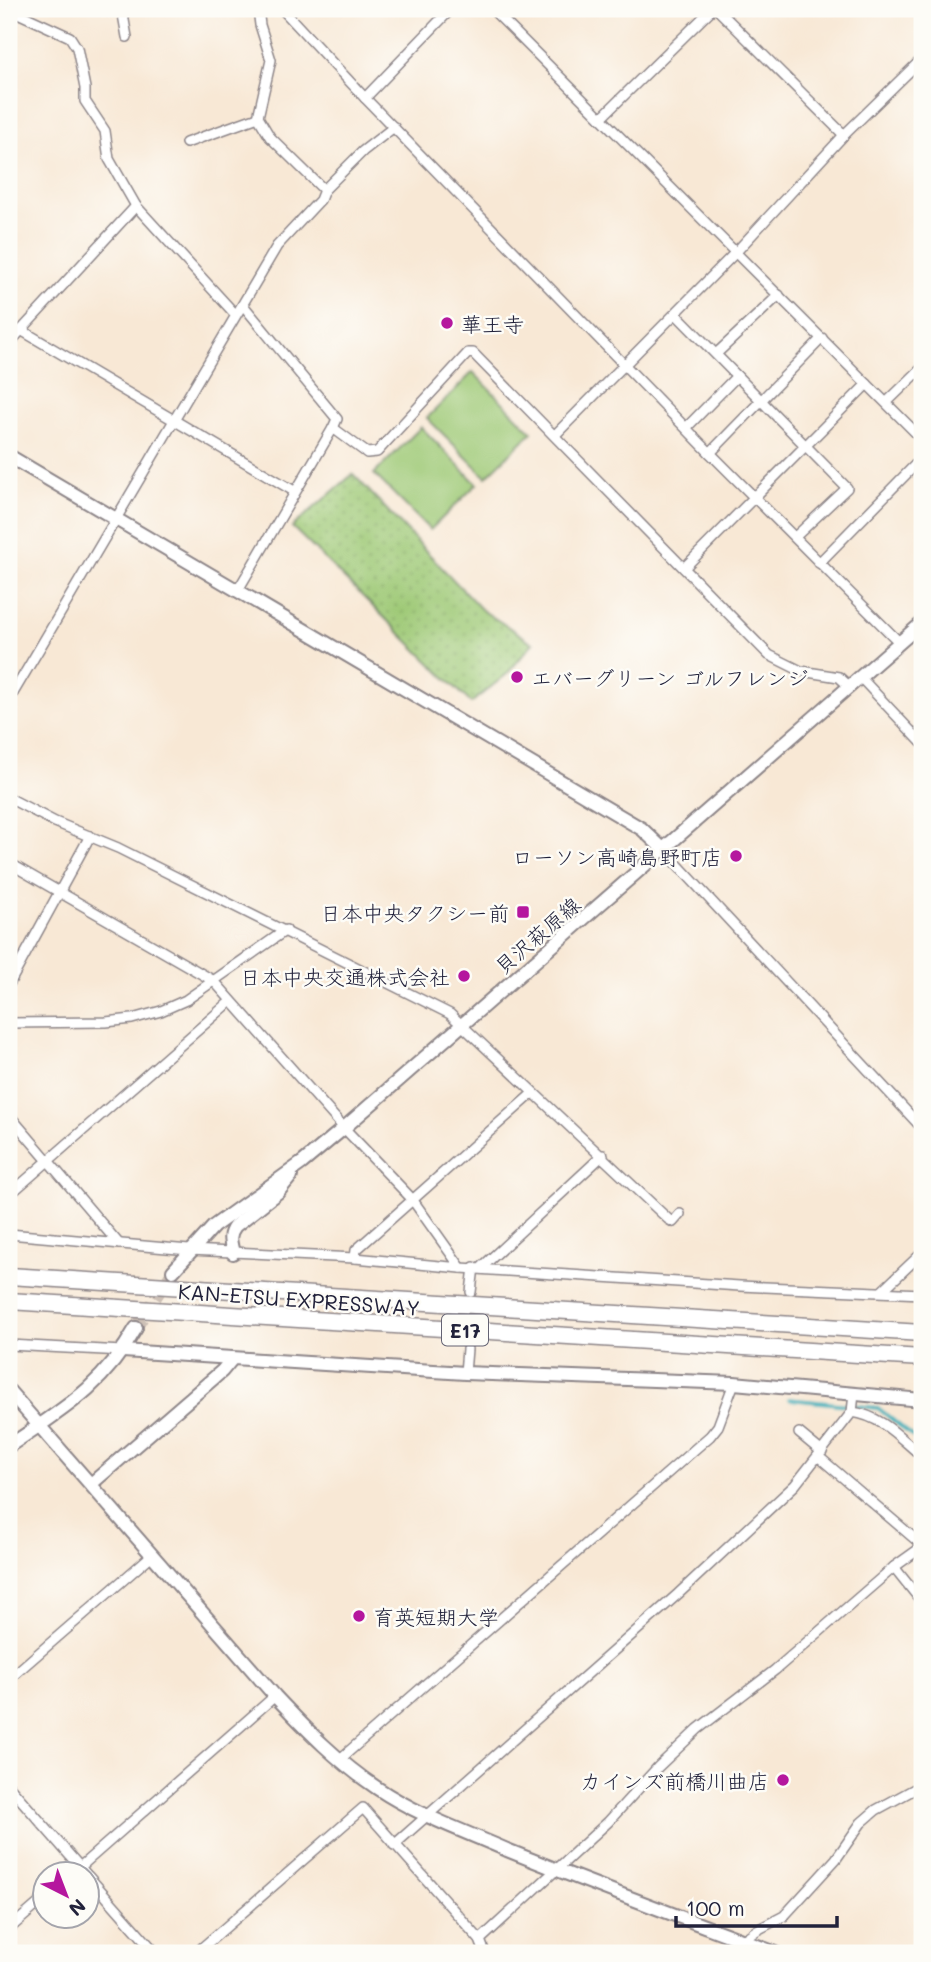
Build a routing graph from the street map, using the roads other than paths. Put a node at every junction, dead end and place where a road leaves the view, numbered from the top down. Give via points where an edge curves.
1 (9, 9) edge
2 (122, 9) edge
3 (258, 9) edge
4 (282, 9) edge
5 (451, 9) edge
6 (492, 9) edge
7 (715, 9) edge
8 (127, 37) dead end
9 (922, 59) edge
10 (365, 98) junction
11 (257, 117) junction
12 (601, 118) junction
13 (394, 127) junction
14 (844, 135) junction
15 (186, 142) dead end
16 (324, 190) junction
17 (136, 206) junction
18 (736, 252) junction
19 (779, 295) junction
20 (243, 305) junction
21 (235, 314) junction
22 (676, 314) junction
23 (21, 330) junction
24 (822, 338) junction
25 (10, 340) edge
26 (716, 354) junction
27 (625, 364) junction
28 (922, 368) edge
29 (737, 376) junction
30 (867, 384) junction
31 (760, 401) junction
32 (887, 402) junction
33 (173, 420) junction
34 (687, 427) junction
35 (333, 428) junction
36 (555, 435) junction
37 (921, 435) edge
38 (806, 446) junction
39 (710, 453) junction
40 (9, 456) edge
41 (922, 458) edge
42 (295, 491) junction
43 (755, 497) junction
44 (116, 519) junction
45 (795, 537) junction
46 (819, 563) junction
47 (684, 568) junction
48 (238, 590) junction
49 (922, 623) edge
50 (900, 643) junction
51 (861, 678) junction
52 (850, 687) junction
53 (9, 700) edge
54 (922, 743) edge
55 (9, 798) edge
56 (90, 836) junction
57 (664, 849) junction
58 (9, 863) edge
59 (59, 893) junction
60 (286, 930) junction
61 (214, 981) junction
62 (9, 984) edge
63 (231, 1001) junction
64 (9, 1023) edge
65 (463, 1026) junction
66 (533, 1093) junction
67 (9, 1115) edge
68 (344, 1128) junction
69 (922, 1128) edge
70 (603, 1155) junction
71 (49, 1161) junction
72 (302, 1163) junction
73 (9, 1195) edge
74 (412, 1199) junction
75 (680, 1214) dead end
76 (9, 1234) edge
77 (119, 1244) junction
78 (190, 1251) junction
79 (233, 1252) junction
80 (922, 1253) edge
81 (355, 1258) junction
82 (461, 1268) junction
83 (477, 1268) junction
84 (173, 1271) tunnel mouth
85 (9, 1276) edge
86 (882, 1291) junction
87 (471, 1292) tunnel mouth
88 (922, 1294) edge
89 (9, 1301) edge
90 (136, 1328) tunnel mouth
91 (922, 1332) edge
92 (9, 1345) edge
93 (467, 1349) tunnel mouth
94 (124, 1351) junction
95 (922, 1358) edge
96 (232, 1359) junction
97 (465, 1373) junction
98 (734, 1384) junction
99 (9, 1391) edge
100 (854, 1394) junction
101 (922, 1400) edge
102 (852, 1412) junction
103 (40, 1425) junction
104 (799, 1433) dead end
105 (9, 1446) edge
106 (821, 1454) junction
107 (922, 1456) edge
108 (91, 1484) junction
109 (922, 1546) edge
110 (152, 1555) junction
111 (894, 1567) junction
112 (922, 1602) edge
113 (9, 1679) edge
114 (275, 1696) junction
115 (339, 1760) junction
116 (9, 1786) edge
117 (922, 1786) edge
118 (426, 1816) junction
119 (394, 1845) junction
120 (74, 1860) edge
121 (99, 1860) edge
122 (556, 1870) junction
123 (102, 1892) edge
124 (32, 1910) edge
125 (9, 1929) edge
126 (480, 1940) junction
127 (744, 1941) junction
128 (156, 1953) edge
129 (196, 1953) edge
130 (485, 1953) edge
131 (725, 1953) edge
132 (776, 1953) edge

1 - 17 street via 70,37 77,48 85,101 105,131 109,159
2 - 8 street
3 - 11 street via 271,60
4 - 10 street
5 - 10 street
6 - 12 street
7 - 12 street
7 - 14 street
9 - 14 street
10 - 13 street
11 - 15 street
11 - 16 street via 270,137
12 - 18 street
13 - 16 street
13 - 27 street
14 - 18 street
16 - 20 street via 277,246
17 - 21 street
17 - 23 street
18 - 19 street
18 - 22 street
19 - 24 street
19 - 26 street
20 - 21 street
20 - 35 street via 337,419
21 - 33 street
22 - 26 street
22 - 27 street
23 - 25 street
23 - 33 street
24 - 30 street
24 - 31 street
26 - 29 street
27 - 34 street
27 - 36 street
28 - 32 street
29 - 31 street
29 - 34 street
30 - 32 street
30 - 38 street
31 - 38 street
31 - 39 street
32 - 37 street
33 - 42 street
33 - 44 street
34 - 39 street
35 - 36 street via 367,453 377,452 473,353
35 - 42 street
36 - 47 street
38 - 43 street
38 - 45 street via 847,488
39 - 43 street
40 - 44 street
41 - 46 street
42 - 48 street
43 - 45 street
43 - 47 street
44 - 48 street
44 - 53 street
45 - 46 street
46 - 50 street
47 - 52 street via 769,654 801,671 839,677
48 - 57 street via 642,829
49 - 50 street, 貝沢萩原線
50 - 51 street, 貝沢萩原線
51 - 52 street, 貝沢萩原線
51 - 54 street
52 - 57 street, 貝沢萩原線
55 - 56 street
56 - 59 street
56 - 60 street
57 - 65 street, 貝沢萩原線
57 - 69 street
58 - 59 street
59 - 61 street
59 - 62 street
60 - 61 street
60 - 65 street via 450,1013
61 - 63 street
61 - 64 street via 186,1000 132,1019
63 - 68 street
63 - 71 street
65 - 66 street
65 - 68 street, 貝沢萩原線
66 - 70 street
66 - 74 street
67 - 71 street
68 - 72 street, 貝沢萩原線
68 - 74 street
70 - 75 street via 668,1219 673,1222
70 - 83 street
71 - 73 street
71 - 77 street
72 - 78 street, 貝沢萩原線 via 214,1226
72 - 79 street via 278,1192 230,1232
74 - 81 street via 356,1250
74 - 82 street
76 - 77 street
77 - 78 street
78 - 79 street
78 - 84 street, 貝沢萩原線
79 - 81 street
80 - 86 street
81 - 82 street
82 - 83 street
83 - 86 street
83 - 87 street
85 - 91 highway, KAN-ETSU EXPRESSWAY / E17
86 - 88 street
89 - 95 highway, KAN-ETSU EXPRESSWAY / E17
90 - 94 street
92 - 94 street
93 - 97 street
94 - 96 street
94 - 103 street via 78,1399
96 - 97 street
96 - 108 street
97 - 98 street
98 - 100 street
98 - 115 street via 719,1426 710,1436
99 - 103 street
100 - 101 street
100 - 102 street
102 - 106 street
102 - 107 street via 881,1421
103 - 105 street
103 - 108 street
104 - 106 street
106 - 109 street
106 - 118 street via 795,1485 678,1594
108 - 110 street
109 - 111 street
110 - 113 street
110 - 114 street
111 - 112 street
111 - 122 street via 775,1670 698,1729
114 - 115 street
114 - 121 street
115 - 118 street
116 - 120 street
117 - 127 street via 861,1823 836,1859 784,1916
118 - 119 street
118 - 122 street
119 - 126 street
119 - 129 street via 363,1808
122 - 126 street
122 - 127 street
123 - 128 street
124 - 125 street
126 - 130 street
127 - 131 street
127 - 132 street

